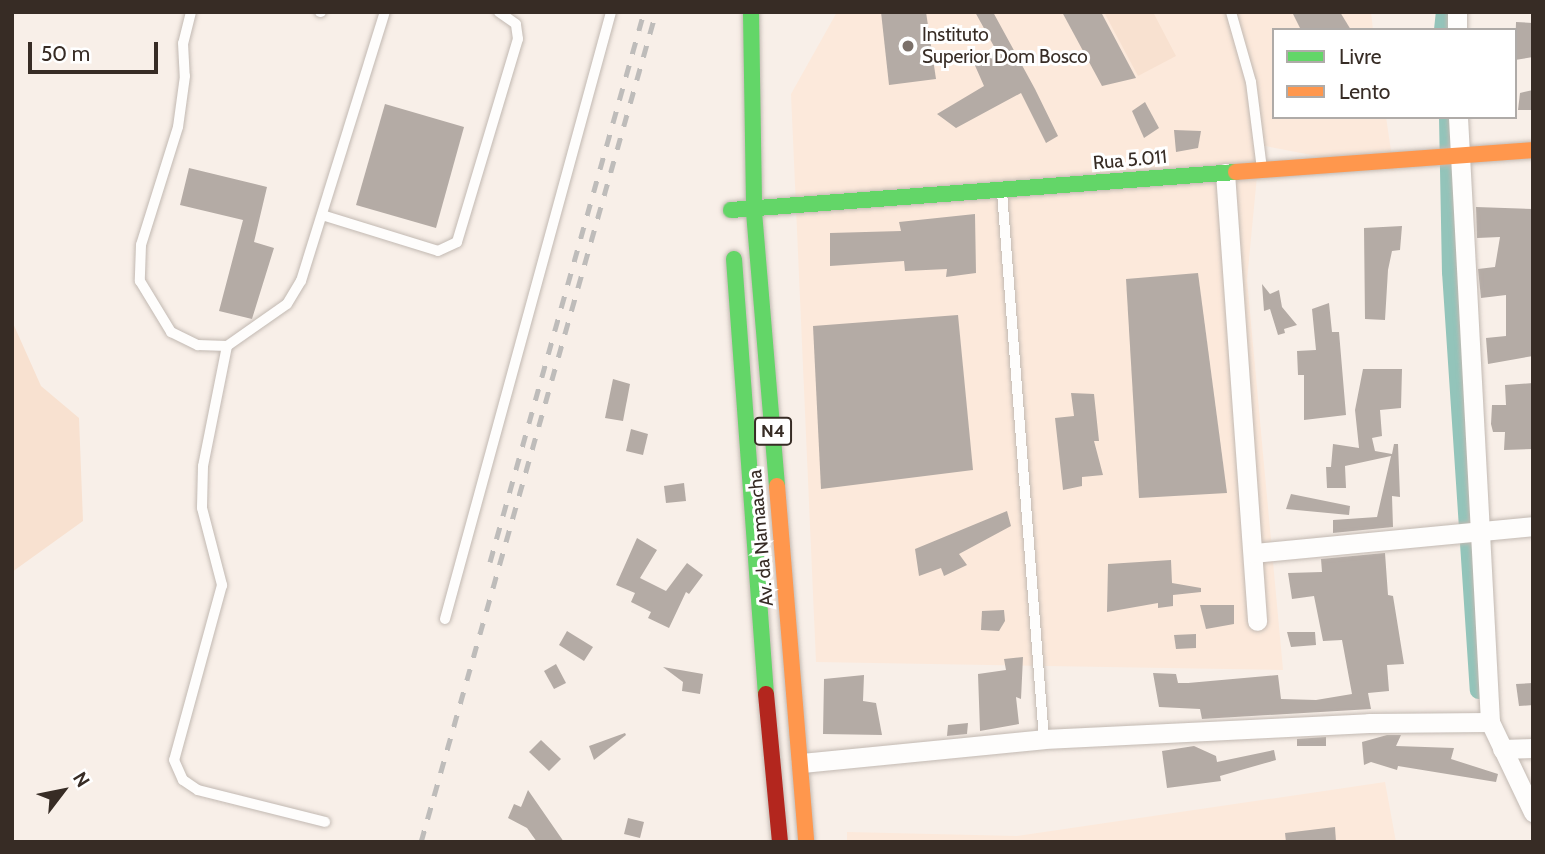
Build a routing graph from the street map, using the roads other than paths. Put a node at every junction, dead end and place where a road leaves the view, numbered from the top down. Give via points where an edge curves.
1 (191, 12) edge
2 (385, 12) edge
3 (499, 12) edge
4 (611, 12) edge
5 (1231, 12) edge
6 (751, 16) edge
7 (1458, 119) edge
8 (1533, 150) edge
9 (1458, 158) junction
10 (1262, 170) junction
11 (1225, 173) junction
12 (732, 186) dead end
13 (1002, 192) junction
14 (754, 212) junction
15 (322, 215) junction
16 (732, 223) junction
17 (227, 346) junction
18 (1533, 526) edge
19 (1478, 530) junction
20 (1254, 553) junction
21 (445, 619) dead end
22 (1256, 621) dead end
23 (1490, 722) junction
24 (1044, 739) junction
25 (1533, 748) edge
26 (1502, 749) junction
27 (801, 763) junction
28 (1533, 812) edge
29 (326, 822) dead end
30 (780, 842) edge
31 (806, 842) edge

1 - 17 lane via 183,43 185,76 178,127 141,245 140,281 170,332 198,345
2 - 15 lane
3 - 15 lane via 516,24 519,39 457,242 438,251
4 - 21 lane
5 - 10 lane via 1251,82
6 - 14 main road, Av. da Namaacha / N4
7 - 9 street
8 - 9 main road, Rua 5.011
9 - 10 main road, Rua 5.011
9 - 19 street
10 - 11 main road, Rua 5.011
11 - 13 main road, Rua 5.011
11 - 20 street
12 - 16 main road, Av. da Namaacha / N4
13 - 14 main road, Rua 5.011
13 - 24 lane
14 - 16 main road, Rua 5.011
14 - 27 main road, Av. da Namaacha / N4
15 - 17 lane via 301,281 287,304
16 - 30 main road, Av. da Namaacha / N4 via 759,617
17 - 29 lane via 203,466 202,508 222,585 174,760 183,780 198,790
18 - 19 street
19 - 20 street
19 - 23 street
20 - 22 street
23 - 24 street via 1369,723
23 - 26 street
24 - 27 street
25 - 26 street
26 - 28 street
27 - 31 main road, Av. da Namaacha / N4

